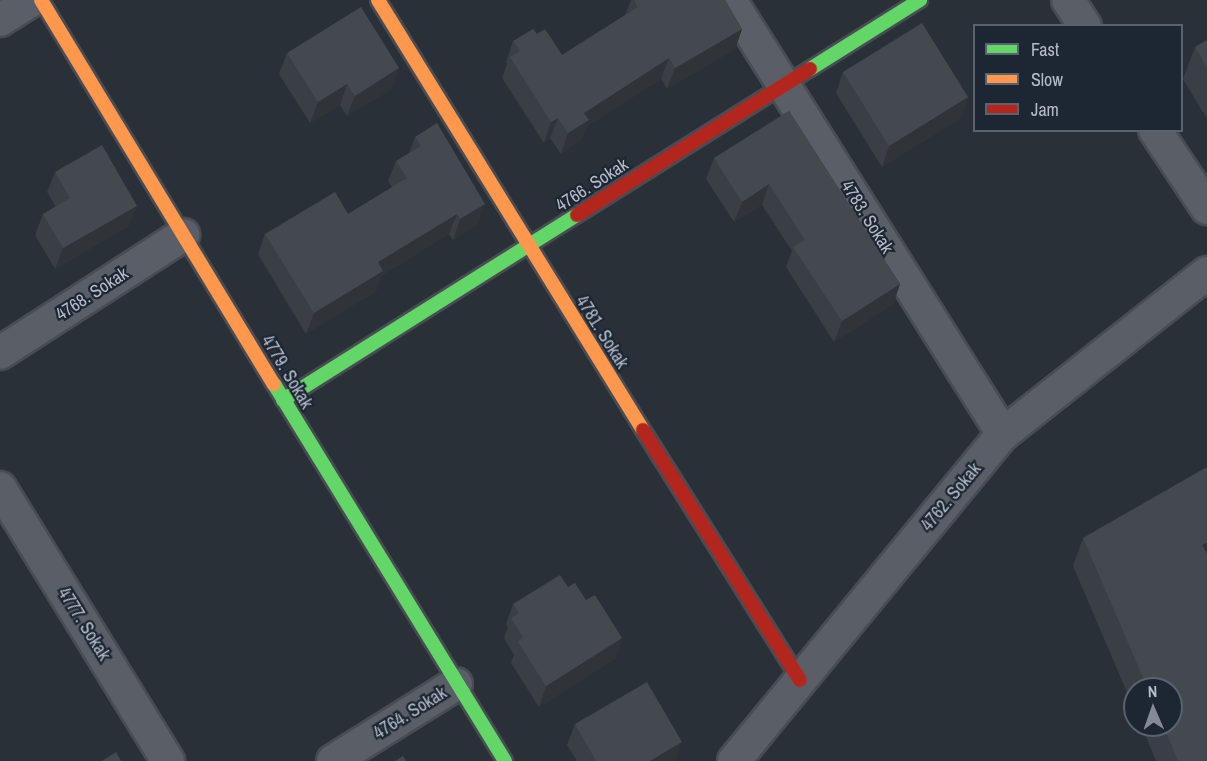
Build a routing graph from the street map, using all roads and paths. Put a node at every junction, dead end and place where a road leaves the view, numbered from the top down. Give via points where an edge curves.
1 (32, 0) edge
2 (41, 0) edge
3 (378, 0) edge
4 (730, 0) edge
5 (920, 0) edge
6 (1068, 0) edge
7 (0, 20) edge
8 (1084, 24) edge
9 (784, 84) junction
10 (1156, 132) edge
11 (1207, 208) edge
12 (183, 235) junction
13 (528, 248) junction
14 (1207, 273) edge
15 (0, 353) edge
16 (283, 400) junction
17 (1003, 434) junction
18 (0, 488) edge
19 (800, 680) junction
20 (456, 684) junction
21 (168, 761) edge
22 (333, 761) edge
23 (505, 761) edge
24 (734, 761) edge

1 - 7 street
2 - 12 street, 4779. Sokak
3 - 13 street, 4781. Sokak
4 - 9 street, 4783. Sokak
5 - 9 street, 4766. Sokak
6 - 8 street
9 - 13 street, 4766. Sokak
9 - 17 street, 4783. Sokak
10 - 11 street
12 - 15 street, 4768. Sokak
12 - 16 street, 4779. Sokak
13 - 16 street, 4766. Sokak
13 - 19 street, 4781. Sokak
14 - 17 street, 4762. Sokak
16 - 20 street, 4779. Sokak
17 - 19 street, 4762. Sokak
18 - 21 street, 4777. Sokak
19 - 24 street, 4762. Sokak
20 - 22 street, 4764. Sokak
20 - 23 street, 4779. Sokak

